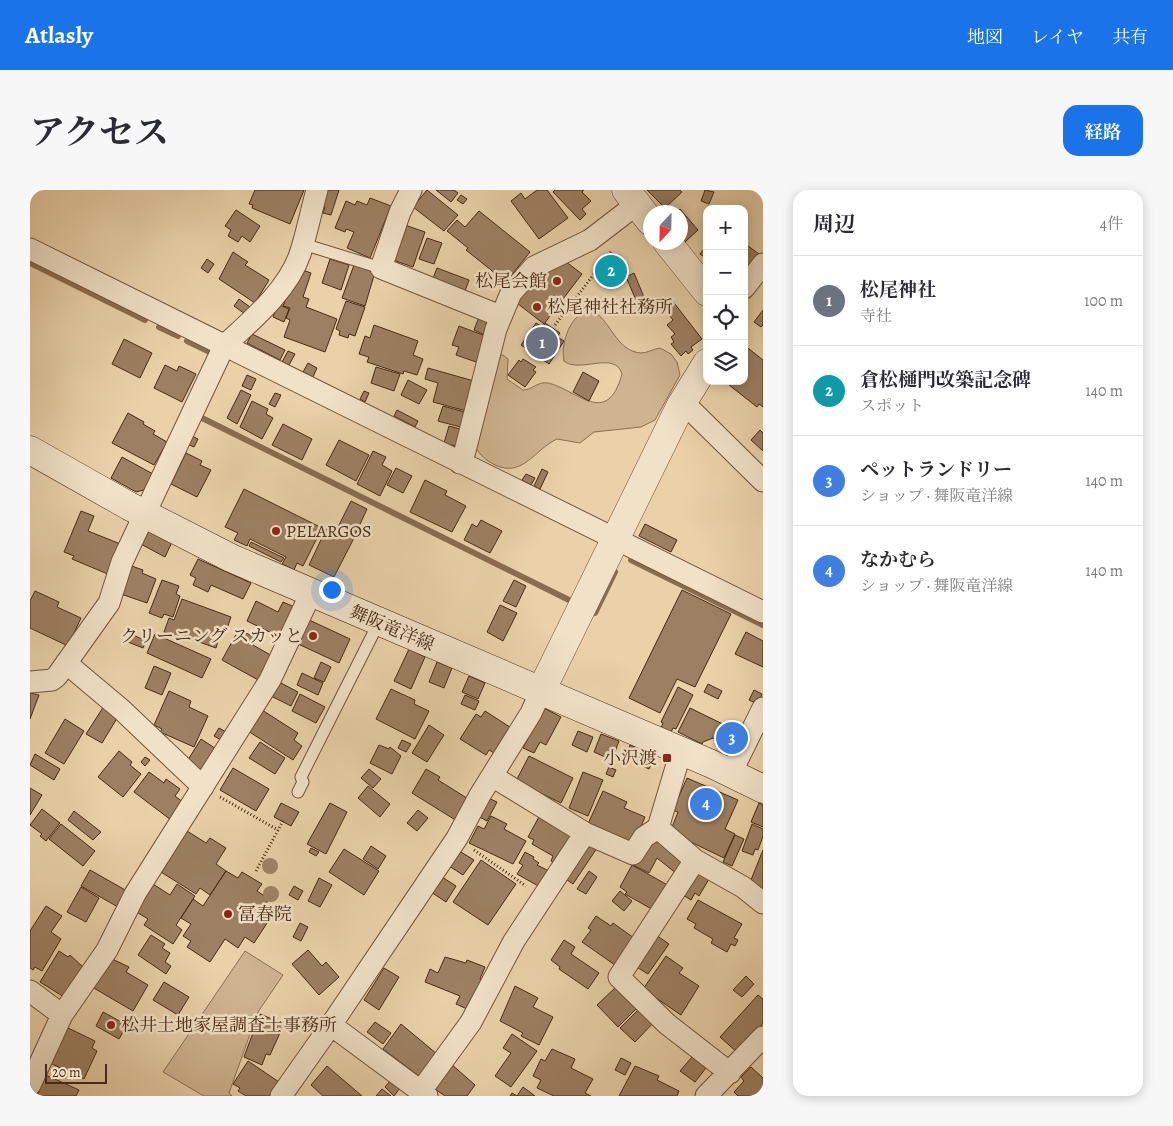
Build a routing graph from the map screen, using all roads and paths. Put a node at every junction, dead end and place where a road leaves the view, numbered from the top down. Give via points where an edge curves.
1 (317, 190) edge
2 (411, 190) edge
3 (638, 205) edge
4 (303, 244) junction
5 (615, 247) dead end
6 (30, 249) edge
7 (673, 250) edge
8 (763, 264) edge
9 (381, 268) junction
10 (748, 283) edge
11 (703, 287) edge
12 (500, 316) junction
13 (555, 325) dead end
14 (224, 346) junction
15 (703, 369) edge
16 (681, 405) junction
17 (30, 450) edge
18 (460, 463) junction
19 (763, 481) edge
20 (144, 514) junction
21 (615, 540) junction
22 (311, 593) junction
23 (763, 612) edge
24 (380, 622) junction
25 (66, 663) junction
26 (30, 682) edge
27 (542, 692) junction
28 (763, 708) edge
29 (681, 751) junction
30 (731, 773) junction
31 (492, 776) junction
32 (203, 786) junction
33 (763, 789) edge
34 (298, 792) dead end
35 (282, 821) dead end
36 (658, 828) junction
37 (278, 830) junction
38 (585, 833) junction
39 (457, 838) junction
40 (695, 860) junction
41 (256, 871) dead end
42 (542, 897) junction
43 (763, 903) edge
44 (30, 991) edge
45 (62, 1015) junction
46 (331, 1025) junction
47 (762, 1040) edge
48 (730, 1073) junction
49 (30, 1086) edge
50 (424, 1094) edge
51 (281, 1096) edge
52 (706, 1096) edge

1 - 4 street
2 - 9 street
3 - 12 street via 590,240 534,267 511,293
4 - 9 lane
4 - 14 street via 280,289
5 - 13 path
6 - 14 street
7 - 11 main road
8 - 10 street
9 - 12 street
12 - 18 street
14 - 18 street
14 - 20 street
15 - 16 main road
16 - 19 street via 692,411
16 - 21 main road
17 - 20 main road, 舞阪竜洋線
18 - 21 street
20 - 22 main road, 舞阪竜洋線 via 231,558
20 - 25 street via 122,562 109,602
21 - 23 street
21 - 27 main road
22 - 24 main road, 舞阪竜洋線
22 - 32 street via 270,680
24 - 27 main road, 舞阪竜洋線
24 - 34 lane via 302,777
25 - 26 street via 52,680
25 - 32 street
27 - 29 main road, 舞阪竜洋線
27 - 31 street
28 - 30 street
29 - 30 main road, 舞阪竜洋線
29 - 36 street
30 - 33 main road, 舞阪竜洋線
31 - 38 street
31 - 39 street
32 - 37 path
32 - 45 street via 135,894 107,950
35 - 37 path
36 - 38 street via 644,837 633,854
36 - 40 street
37 - 41 path
38 - 42 street
39 - 42 path
39 - 46 street
40 - 43 street via 723,874
40 - 48 street via 619,977 667,1024
42 - 50 street via 514,941 471,1022
44 - 45 street
45 - 49 street
46 - 50 street
46 - 51 street
47 - 48 street
48 - 52 street

